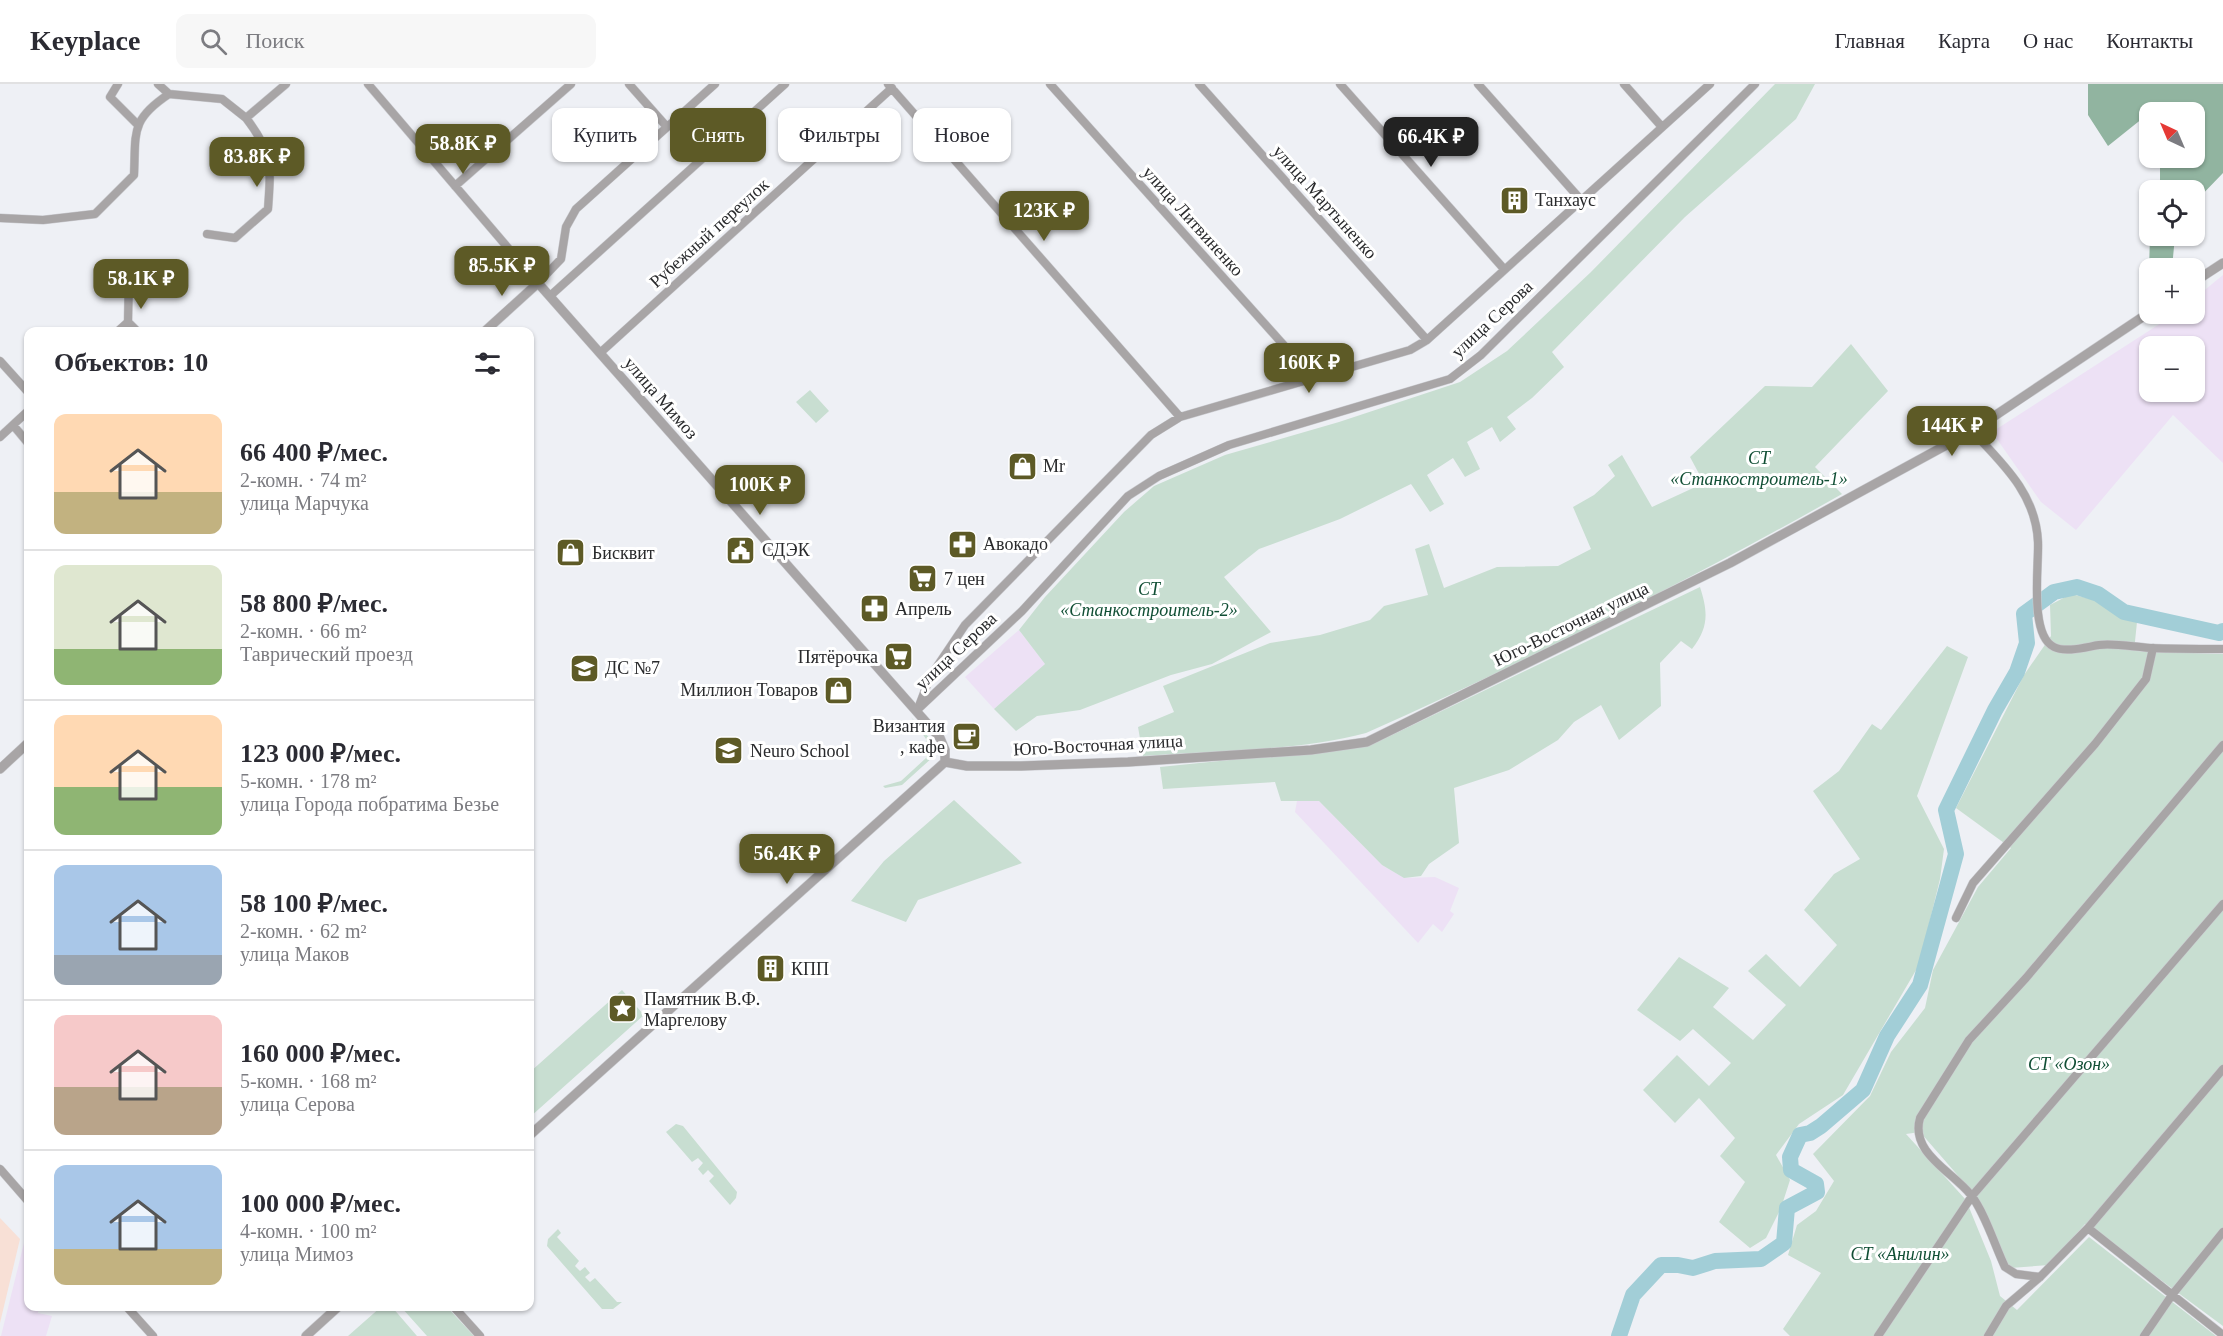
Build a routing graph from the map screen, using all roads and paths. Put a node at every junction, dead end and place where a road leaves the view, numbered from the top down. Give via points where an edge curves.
1 (118, 84) edge
2 (158, 84) edge
3 (286, 84) edge
4 (368, 84) edge
5 (571, 84) edge
6 (629, 84) edge
7 (715, 84) edge
8 (786, 84) edge
9 (1050, 84) edge
10 (1199, 84) edge
11 (1340, 84) edge
12 (1478, 84) edge
13 (1624, 84) edge
14 (1710, 84) edge
15 (1755, 84) edge
16 (890, 86) edge
17 (169, 94) junction
18 (246, 118) junction
19 (137, 124) junction
20 (668, 127) junction
21 (1662, 127) junction
22 (455, 186) junction
23 (1581, 200) junction
24 (0, 218) edge
25 (207, 234) dead end
26 (2223, 263) edge
27 (1504, 269) junction
28 (129, 273) dead end
29 (2205, 275) edge
30 (538, 283) junction
31 (550, 296) junction
32 (2139, 319) edge
33 (128, 322) junction
34 (122, 327) edge
35 (133, 327) edge
36 (490, 327) edge
37 (1427, 340) junction
38 (600, 353) junction
39 (0, 361) edge
40 (1314, 379) junction
41 (24, 388) edge
42 (24, 415) edge
43 (1180, 417) junction
44 (13, 425) junction
45 (1972, 431) junction
46 (0, 437) edge
47 (24, 438) edge
48 (2153, 648) junction
49 (2223, 649) edge
50 (917, 710) junction
51 (2223, 745) edge
52 (24, 747) edge
53 (945, 762) junction
54 (0, 769) edge
55 (2223, 904) edge
56 (1956, 918) dead end
57 (2223, 1070) edge
58 (534, 1131) edge
59 (0, 1169) edge
60 (24, 1196) edge
61 (1972, 1196) junction
62 (2088, 1228) junction
63 (2223, 1232) edge
64 (2040, 1277) junction
65 (2172, 1295) junction
66 (130, 1311) edge
67 (334, 1311) edge
68 (458, 1311) edge
69 (2223, 1335) edge
70 (153, 1336) edge
71 (306, 1336) edge
72 (480, 1336) edge
73 (1878, 1336) edge
74 (1988, 1336) edge
75 (2144, 1336) edge

1 - 19 street via 110,97
2 - 17 street
3 - 18 street
4 - 22 street, улица Мимоз
5 - 22 street
6 - 20 street
7 - 20 street
8 - 31 street
9 - 40 street, улица Литвиненко
10 - 37 street, улица Мартыненко
11 - 27 street
12 - 23 street
13 - 21 street
14 - 21 street, улица Серова
15 - 50 street, улица Серова via 1481,356 1450,379 1229,446 1159,476 1128,495 1022,611
16 - 38 street, Рубежный переулок
16 - 43 street
17 - 18 street via 222,99
17 - 19 street via 153,104
18 - 25 street via 268,153 268,209 234,237
19 - 24 street via 134,175 95,214 43,220
20 - 30 street via 576,208 566,227 561,260
21 - 23 street, улица Серова
22 - 30 street, улица Мимоз
23 - 27 street, улица Серова
26 - 29 street
27 - 37 street, улица Серова
28 - 33 street
30 - 31 street, улица Мимоз
30 - 36 street
31 - 38 street, улица Мимоз
32 - 45 street, Юго-Восточная улица
33 - 34 street
33 - 35 street
37 - 40 street, улица Серова via 1410,350
38 - 50 street, улица Мимоз
39 - 41 street
40 - 43 street, улица Серова
42 - 44 street
43 - 50 street, улица Серова via 1151,435 965,625 930,677
44 - 46 street
44 - 47 street
45 - 48 street via 2016,478 2031,505 2038,539 2038,612 2048,643 2056,649 2104,645
45 - 53 street, Юго-Восточная улица via 1730,563 1367,741 1311,750 1116,762 967,766
48 - 49 street
48 - 56 street via 2146,679 2095,744 1973,883
50 - 53 street, улица Мимоз via 940,738
51 - 61 street via 1969,1040 1920,1118 1917,1129 1921,1144
52 - 54 street
53 - 58 street
55 - 61 street
57 - 62 street
59 - 60 street
61 - 64 street via 2005,1267 2016,1274
61 - 73 street
62 - 64 street
62 - 65 street
63 - 65 street
64 - 74 street via 2006,1306
65 - 69 street
65 - 75 street
66 - 70 street
67 - 71 street
68 - 72 street

